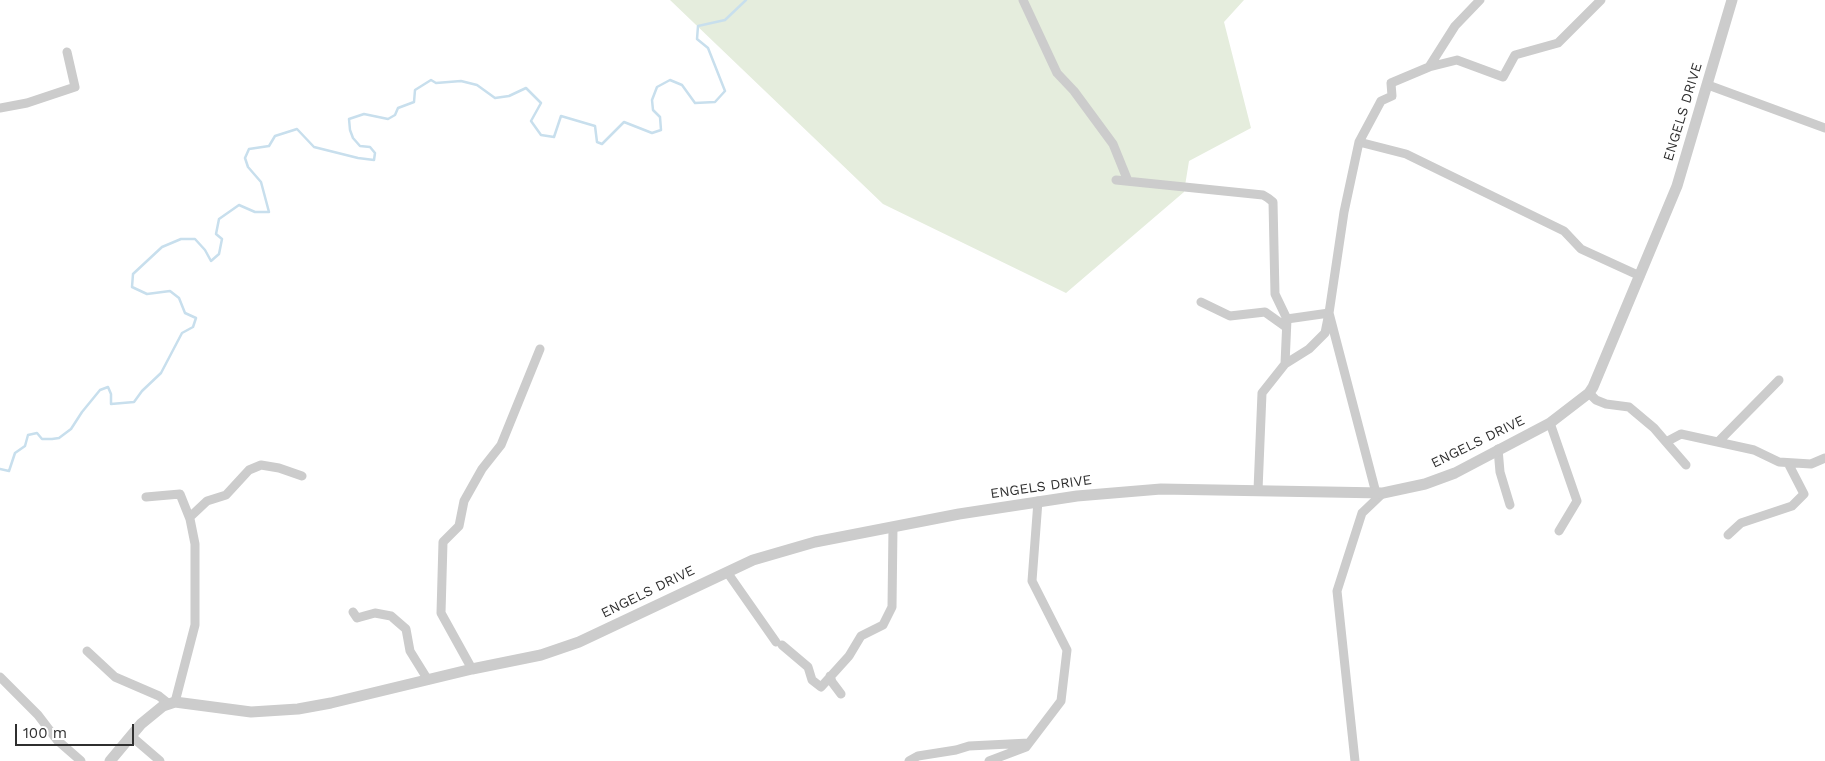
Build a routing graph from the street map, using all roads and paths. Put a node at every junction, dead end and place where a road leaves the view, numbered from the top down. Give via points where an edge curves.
1 (1023, 0) edge
2 (1480, 0) edge
3 (1601, 0) edge
4 (1732, 0) edge
5 (67, 52) dead end
6 (1429, 67) junction
7 (1708, 85) junction
8 (0, 108) edge
9 (1825, 128) edge
10 (1359, 142) junction
11 (1116, 180) dead end
12 (1128, 181) junction
13 (1640, 276) junction
14 (1201, 302) dead end
15 (1328, 313) junction
16 (1286, 323) junction
17 (540, 349) dead end
18 (1285, 364) junction
19 (1779, 380) dead end
20 (1589, 394) junction
21 (1550, 423) junction
22 (1719, 441) junction
23 (1666, 442) junction
24 (1498, 449) junction
25 (1825, 458) edge
26 (1788, 463) junction
27 (1686, 465) dead end
28 (302, 476) dead end
29 (1258, 490) junction
30 (1379, 493) junction
31 (146, 497) dead end
32 (1038, 501) junction
33 (1510, 506) dead end
34 (190, 517) junction
35 (893, 526) junction
36 (1559, 530) dead end
37 (1728, 535) dead end
38 (727, 572) junction
39 (353, 612) dead end
40 (87, 651) dead end
41 (472, 669) junction
42 (830, 676) junction
43 (0, 677) edge
44 (428, 680) junction
45 (840, 694) dead end
46 (172, 703) junction
47 (131, 736) junction
48 (1030, 743) junction
49 (82, 761) edge
50 (110, 761) edge
51 (160, 761) edge
52 (909, 761) edge
53 (990, 761) edge
54 (1355, 761) edge

1 - 12 street via 1057,73 1113,144
2 - 6 street via 1455,26
3 - 6 street via 1558,43 1515,55 1503,77 1456,60
4 - 7 street, ENGELS DRIVE
5 - 8 street via 75,87 28,103
6 - 10 street via 1391,83 1392,96 1381,101
7 - 9 street
7 - 13 street, ENGELS DRIVE via 1677,186
10 - 13 street via 1406,154 1564,231 1581,249
10 - 15 street
11 - 12 street
12 - 16 street via 1263,195 1273,202 1275,294
13 - 20 street, ENGELS DRIVE
14 - 16 street via 1230,316 1265,312
15 - 16 street
15 - 18 street via 1325,333 1309,349
15 - 30 street
16 - 18 street
17 - 41 street via 501,444 482,469 464,502 459,526 443,542 441,612
18 - 29 street via 1262,393
19 - 22 street
20 - 21 street, ENGELS DRIVE
20 - 23 street via 1606,404 1629,407
21 - 24 street, ENGELS DRIVE
21 - 36 street via 1577,501
22 - 23 street via 1680,434
22 - 26 street
23 - 27 street
24 - 30 street, ENGELS DRIVE via 1440,479
24 - 33 street via 1500,472
25 - 26 street via 1811,464
26 - 37 street via 1804,494 1792,506 1741,523
28 - 34 street via 261,465 249,470 226,495 207,501
29 - 30 street, ENGELS DRIVE
29 - 32 street, ENGELS DRIVE via 1161,489
30 - 54 street via 1362,513 1337,591
31 - 34 street via 180,494
32 - 35 street, ENGELS DRIVE
32 - 48 street via 1032,581 1068,650 1061,701
34 - 46 street via 195,544 195,625
35 - 38 street, ENGELS DRIVE via 776,552
35 - 42 street via 892,607 883,625 861,636 849,656
38 - 41 street, ENGELS DRIVE via 579,642 541,655
38 - 42 street via 779,643 808,667 812,680 821,687
39 - 44 street via 357,618 375,613 391,616 406,629 410,651
40 - 46 street via 115,677
41 - 44 street, ENGELS DRIVE
42 - 45 street
43 - 49 street via 57,740
44 - 46 street, ENGELS DRIVE via 332,704 298,708 251,712
46 - 47 street via 154,712
47 - 50 street
47 - 51 street
48 - 52 street via 969,746 918,756
48 - 53 street

